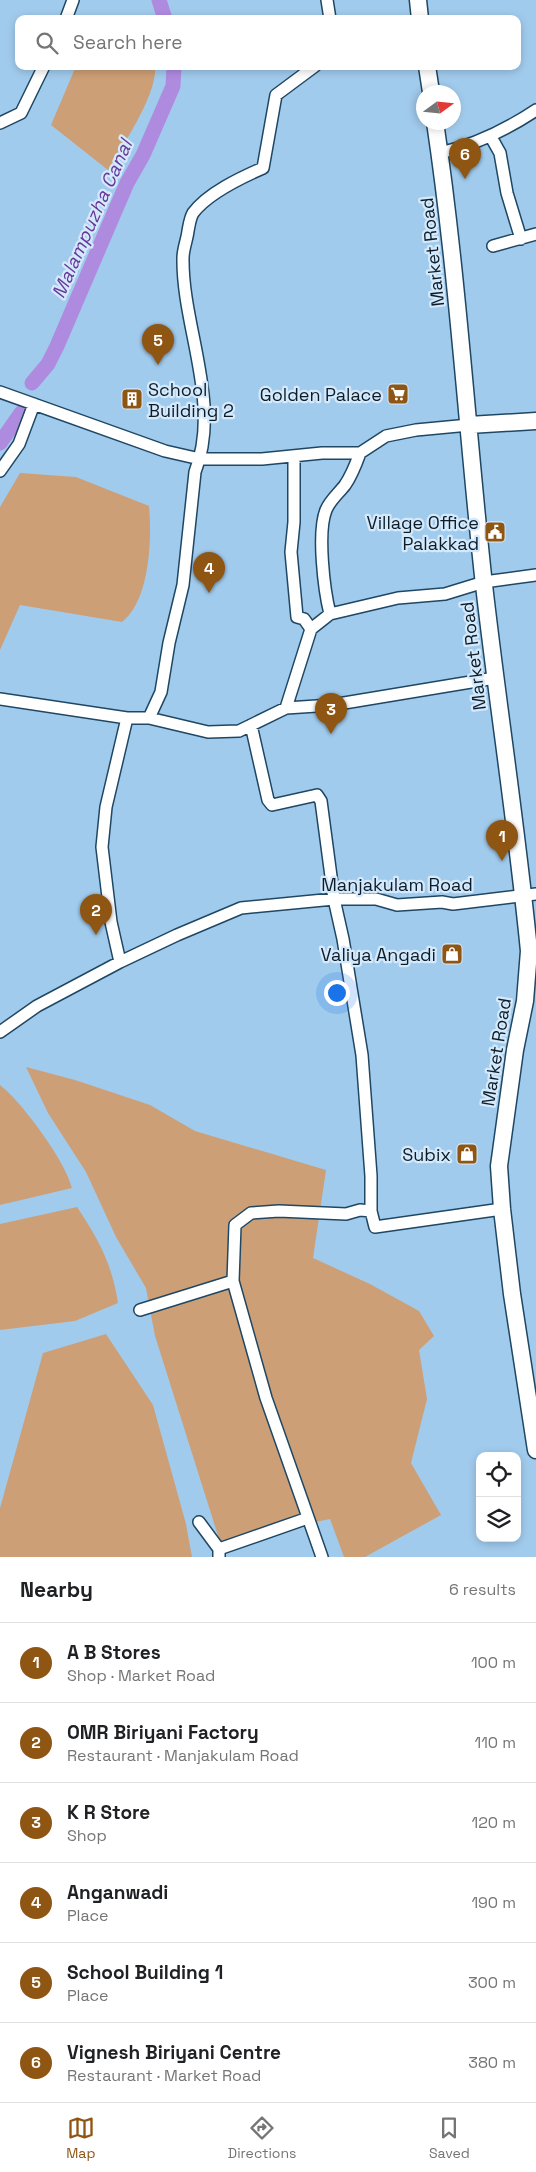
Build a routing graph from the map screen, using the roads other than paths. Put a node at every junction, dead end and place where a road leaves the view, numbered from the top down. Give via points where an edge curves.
1 (73, 0) edge
2 (327, 0) edge
3 (418, 0) edge
4 (67, 15) edge
5 (329, 15) edge
6 (420, 15) edge
7 (42, 70) edge
8 (310, 70) edge
9 (428, 70) edge
10 (430, 85) edge
11 (536, 110) edge
12 (0, 123) edge
13 (436, 130) edge
14 (491, 137) junction
15 (440, 153) junction
16 (536, 234) edge
17 (521, 239) junction
18 (493, 246) dead end
19 (0, 392) edge
20 (34, 404) junction
21 (536, 421) edge
22 (469, 425) junction
23 (360, 453) junction
24 (294, 456) junction
25 (200, 459) junction
26 (0, 471) edge
27 (536, 575) edge
28 (484, 582) junction
29 (330, 614) junction
30 (311, 629) junction
31 (495, 678) junction
32 (0, 698) edge
33 (286, 708) junction
34 (126, 718) junction
35 (149, 718) junction
36 (251, 725) junction
37 (530, 895) edge
38 (334, 899) junction
39 (120, 962) junction
40 (0, 1032) edge
41 (502, 1209) junction
42 (372, 1211) junction
43 (234, 1281) junction
44 (140, 1310) dead end
45 (536, 1450) edge
46 (308, 1518) junction
47 (199, 1522) dead end
48 (219, 1553) edge
49 (322, 1557) edge

1 - 4 street
2 - 5 street
3 - 6 main road
7 - 12 street via 21,113
8 - 25 street via 276,95 263,168 216,193 192,214 183,256 187,300 202,380 204,420
9 - 10 main road
11 - 14 street
13 - 15 main road, Market Road
14 - 15 street
14 - 17 street via 500,153 507,193
15 - 22 main road, Market Road
16 - 17 street
17 - 18 street
19 - 20 street
20 - 25 street via 165,451
20 - 26 street via 18,444
21 - 22 main road
22 - 23 street via 386,436
22 - 28 main road, Market Road
23 - 24 street
23 - 29 street via 346,484 326,509 323,574
24 - 25 street
24 - 30 street via 291,552 294,592 297,617 304,619
25 - 35 street via 195,472 183,585 161,692
27 - 28 street
28 - 29 street via 445,594 398,598
28 - 31 main road, Market Road
29 - 30 street
30 - 33 street
31 - 33 street via 332,704
31 - 37 main road, Market Road
32 - 34 street
33 - 36 street
34 - 35 street
34 - 39 street via 106,807 102,847 111,922
35 - 36 street via 208,732 239,731
36 - 38 street via 268,800 272,804 316,795 322,801
37 - 38 street, Manjakulam Road via 453,904 397,905 376,899
37 - 41 main road, Market Road via 525,1001 499,1166
38 - 39 street, Manjakulam Road via 241,908
38 - 42 street via 362,1055
39 - 40 street, Manjakulam Road via 37,1006
41 - 42 street via 375,1226
41 - 45 main road, Market Road
42 - 43 street via 346,1214 251,1213 235,1225
43 - 44 street
43 - 46 street via 266,1398
46 - 48 street
46 - 49 street
47 - 48 street

